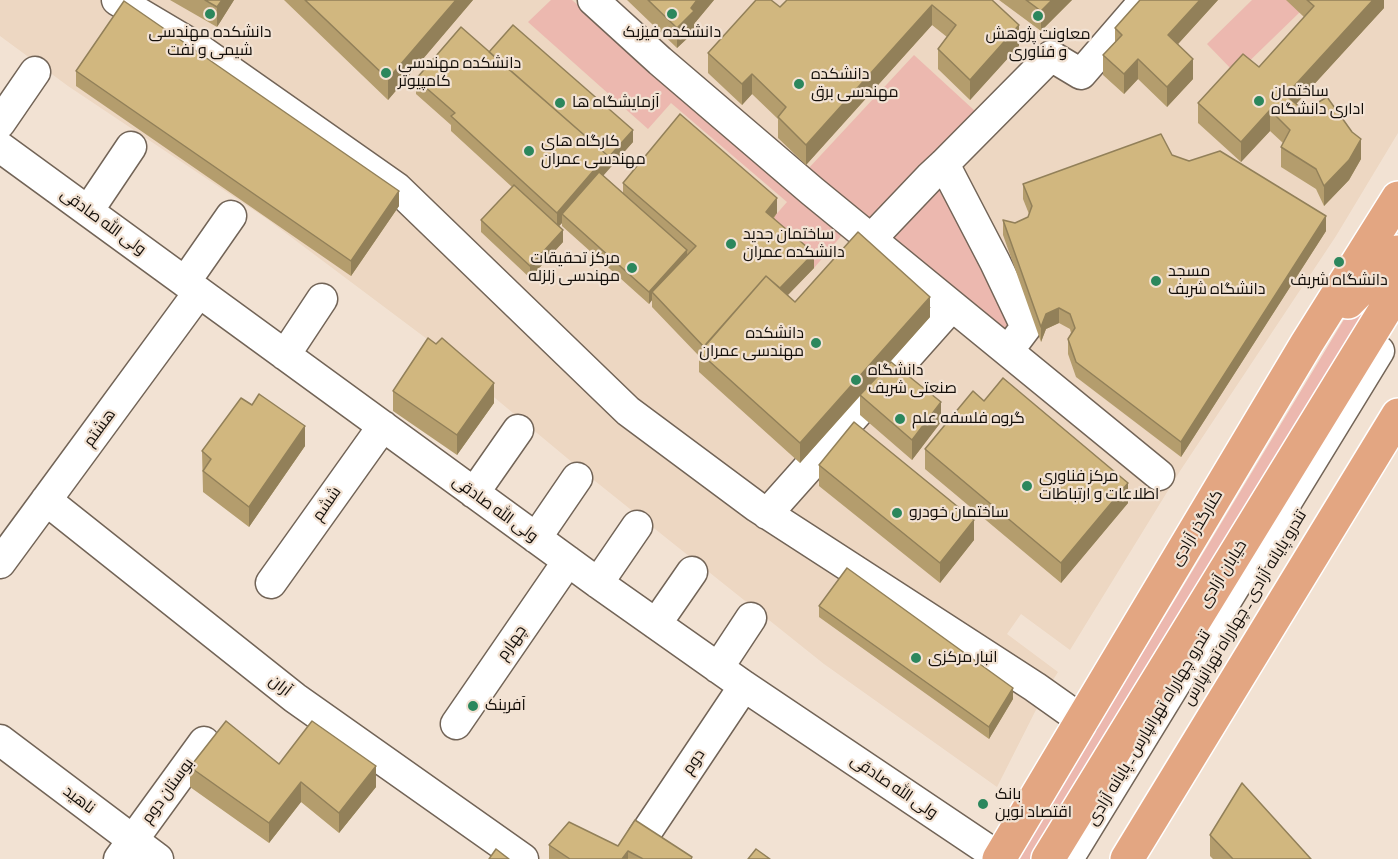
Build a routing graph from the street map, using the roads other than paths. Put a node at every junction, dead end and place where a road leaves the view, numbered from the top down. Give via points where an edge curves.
1 (117, 0) edge
2 (593, 0) edge
3 (1145, 0) edge
4 (35, 72) dead end
5 (0, 123) edge
6 (131, 147) dead end
7 (3, 155) edge
8 (944, 164) junction
9 (1398, 198) edge
10 (88, 211) junction
11 (231, 216) dead end
12 (871, 239) junction
13 (1398, 252) edge
14 (192, 287) junction
15 (1398, 288) edge
16 (322, 299) dead end
17 (952, 306) junction
18 (1398, 320) edge
19 (1307, 343) junction
20 (1008, 351) junction
21 (285, 355) junction
22 (1398, 357) edge
23 (1398, 415) edge
24 (383, 417) junction
25 (518, 430) dead end
26 (1159, 474) dead end
27 (577, 478) dead end
28 (474, 493) junction
29 (46, 500) junction
30 (767, 514) junction
31 (637, 526) dead end
32 (536, 538) junction
33 (568, 561) junction
34 (0, 563) edge
35 (692, 572) dead end
36 (271, 583) dead end
37 (598, 583) junction
38 (751, 618) dead end
39 (657, 624) junction
40 (718, 668) junction
41 (744, 686) junction
42 (1083, 721) junction
43 (456, 724) dead end
44 (0, 740) edge
45 (204, 742) dead end
46 (643, 837) edge
47 (126, 849) edge
48 (999, 858) edge
49 (158, 859) edge
50 (523, 859) edge
51 (1048, 859) edge
52 (1068, 859) edge
53 (1092, 859) edge
54 (1127, 859) edge

1 - 30 street via 196,46 397,188 628,411
2 - 12 street
3 - 8 street via 1081,74 1051,56
4 - 5 street
6 - 10 street
7 - 10 street, ولی الله صادقی
8 - 12 street
8 - 20 street via 1026,327
9 - 19 main road, کنارگذر آزادی
10 - 14 street, ولی الله صادقی
11 - 14 street, هشتم
12 - 17 street
13 - 19 main road
14 - 21 street, ولی الله صادقی
14 - 29 street, هشتم
15 - 51 main road, خیابان آزادی
16 - 21 street
17 - 20 street
17 - 30 street
18 - 52 street, تندرو چهارراه تهرانپارس ـ پایانه آزادی
19 - 42 main road, کنارگذر آزادی
20 - 26 street
21 - 24 street, ولی الله صادقی
22 - 53 street, تندرو پایانه آزادی ـ چهارراه تهرانپارس
23 - 54 main road
24 - 28 street, ولی الله صادقی
24 - 36 street, ششم
25 - 28 street
27 - 32 street
28 - 32 street, ولی الله صادقی
29 - 34 street, هشتم
29 - 50 street, آران via 295,698
30 - 42 street
31 - 37 street
32 - 33 street, ولی الله صادقی
33 - 37 street, ولی الله صادقی
33 - 43 street, چهارم
35 - 39 street
37 - 39 street, ولی الله صادقی
38 - 40 street
39 - 40 street, ولی الله صادقی
40 - 41 street, ولی الله صادقی
41 - 46 street, دوم
41 - 48 street, ولی الله صادقی
42 - 48 main road, کنارگذر آزادی
44 - 47 street, ناهید
45 - 47 street, بوستان دوم
47 - 49 street, ناهید

